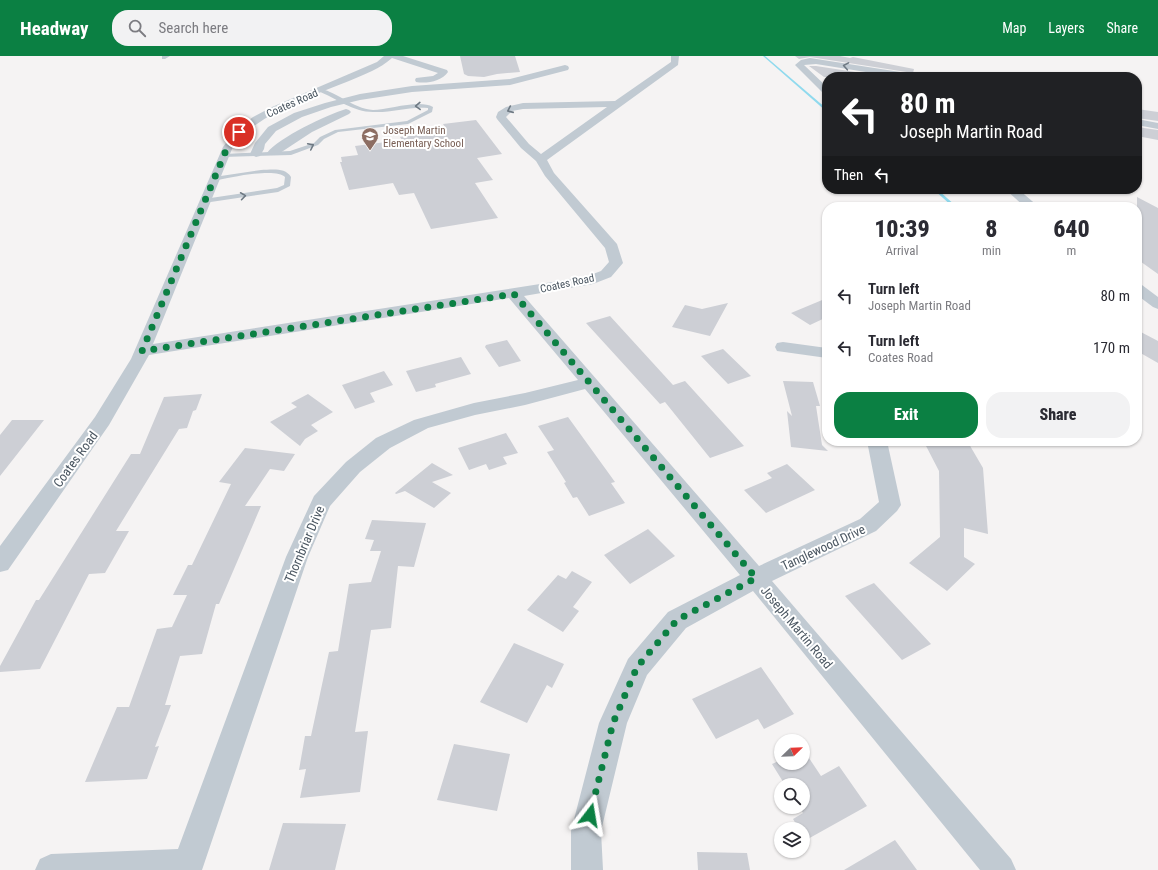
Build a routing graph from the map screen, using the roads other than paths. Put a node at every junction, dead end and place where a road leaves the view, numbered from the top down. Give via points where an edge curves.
1 (390, 56) edge
2 (395, 56) edge
3 (675, 56) edge
4 (564, 68) dead end
5 (882, 72) edge
6 (341, 82) junction
7 (510, 82) junction
8 (359, 83) dead end
9 (393, 83) dead end
10 (822, 87) edge
11 (320, 90) junction
12 (498, 93) dead end
13 (446, 96) dead end
14 (535, 97) dead end
15 (342, 101) junction
16 (618, 104) junction
17 (548, 105) junction
18 (358, 108) junction
19 (1142, 123) edge
20 (1158, 126) edge
21 (273, 153) junction
22 (256, 154) junction
23 (224, 156) junction
24 (541, 159) junction
25 (214, 179) junction
26 (1017, 194) edge
27 (204, 201) junction
28 (1027, 202) edge
29 (1142, 292) edge
30 (514, 294) junction
31 (1158, 304) edge
32 (783, 347) dead end
33 (142, 351) junction
34 (822, 352) edge
35 (588, 383) junction
36 (878, 446) edge
37 (0, 563) edge
38 (756, 578) junction
39 (186, 867) edge
40 (51, 870) edge
41 (587, 870) edge
42 (1000, 870) edge

1 - 6 street, Coates Road via 380,64
2 - 9 street via 444,72 436,78
3 - 16 street via 675,63
4 - 7 street
5 -> 10 street via 809,60 803,62 800,65
6 - 8 street
6 - 11 street, Coates Road
7 - 12 street via 522,89
7 - 15 street via 412,89
11 - 15 lane
11 - 23 street, Coates Road via 257,118 239,132
13 - 18 street via 392,100
14 - 17 street
15 - 18 lane
15 - 22 street via 298,115 272,129 260,142
16 - 17 street
16 - 24 street
17 -> 24 street via 513,107 505,111 501,117 525,146
18 - 21 street via 321,122
21 -> 18 lane via 304,150 337,131 408,122 430,111 432,107 371,111
19 - 20 street
21 - 22 lane
22 - 23 lane
23 - 25 street, Coates Road
24 - 30 street, Coates Road via 549,174 612,246 616,262 606,274 588,281
25 - 27 street, Coates Road
27 -> 25 lane via 278,190 287,186 289,181 284,172 273,171
26 - 28 street
27 - 33 street, Coates Road
29 - 31 street
30 - 33 street, Coates Road
30 - 35 street, Joseph Martin Road
32 - 34 street
33 - 37 street, Coates Road via 102,421
35 - 38 street, Joseph Martin Road
35 - 39 street, Thornbriar Drive via 474,409 422,424 383,443 353,467 321,502 297,557
36 - 38 street, Tanglewood Drive via 890,505 868,525
38 - 41 street via 677,620 637,667 613,723 586,831
38 - 42 street, Joseph Martin Road
39 - 40 street

